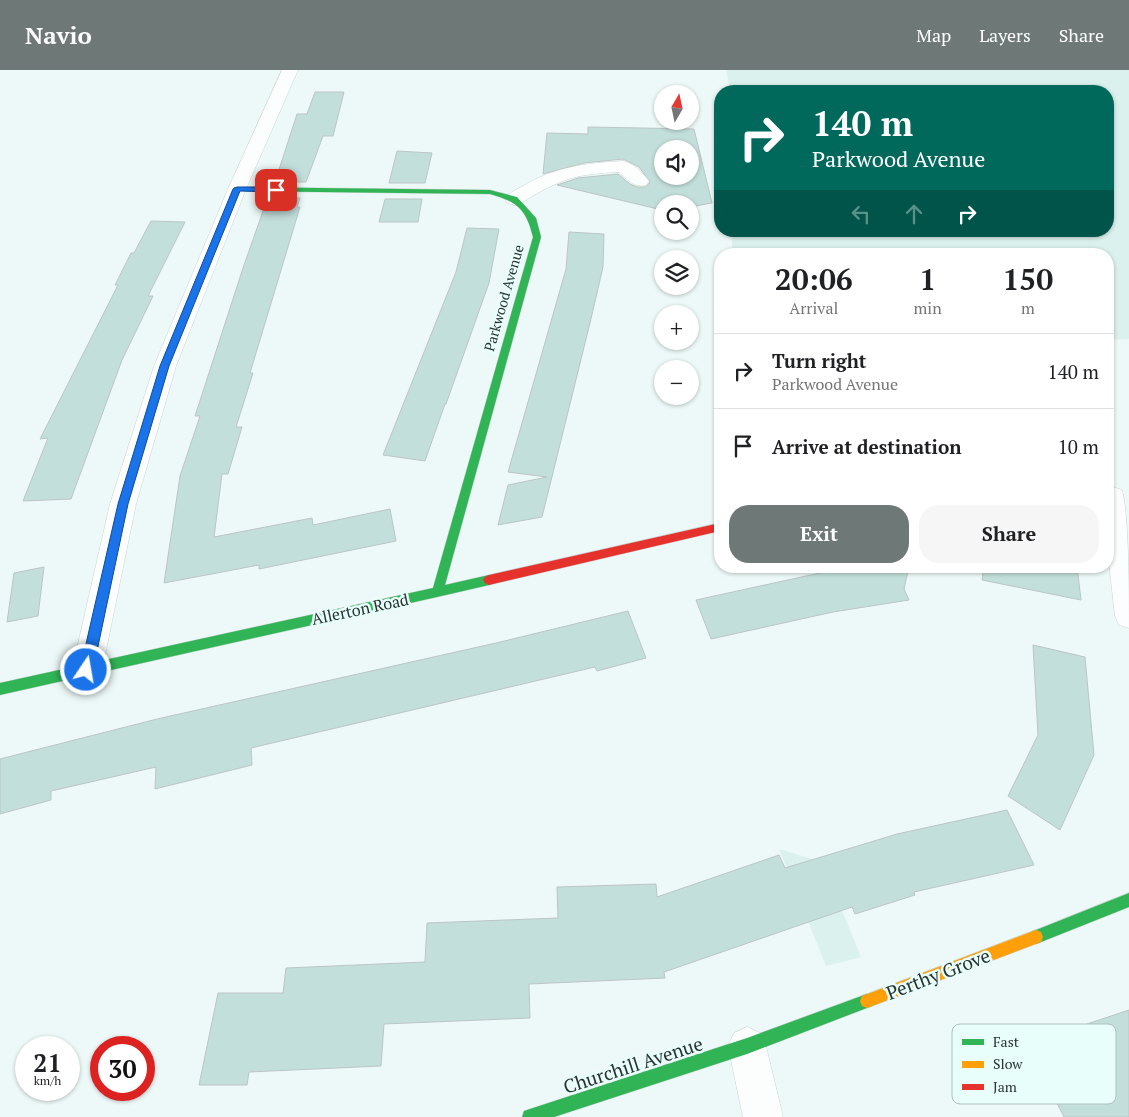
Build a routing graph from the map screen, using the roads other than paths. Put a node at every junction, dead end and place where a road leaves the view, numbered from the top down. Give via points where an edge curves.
1 (290, 70) edge
2 (640, 180) dead end
3 (237, 189) junction
4 (514, 199) junction
5 (1117, 497) edge
6 (714, 528) edge
7 (437, 592) junction
8 (1129, 616) edge
9 (86, 670) junction
10 (0, 688) edge
11 (1129, 900) edge
12 (747, 1046) junction
13 (530, 1117) edge
14 (764, 1117) edge

1 - 3 street
2 - 4 street via 628,160 567,172
3 - 4 street via 490,192
3 - 9 street via 165,366 123,504
4 - 7 street, Parkwood Avenue via 532,218 536,237
5 - 8 street
6 - 7 street, Allerton Road
7 - 9 street, Allerton Road
9 - 10 street, Allerton Road
11 - 12 street, Perthy Grove
12 - 13 street, Churchill Avenue
12 - 14 street

